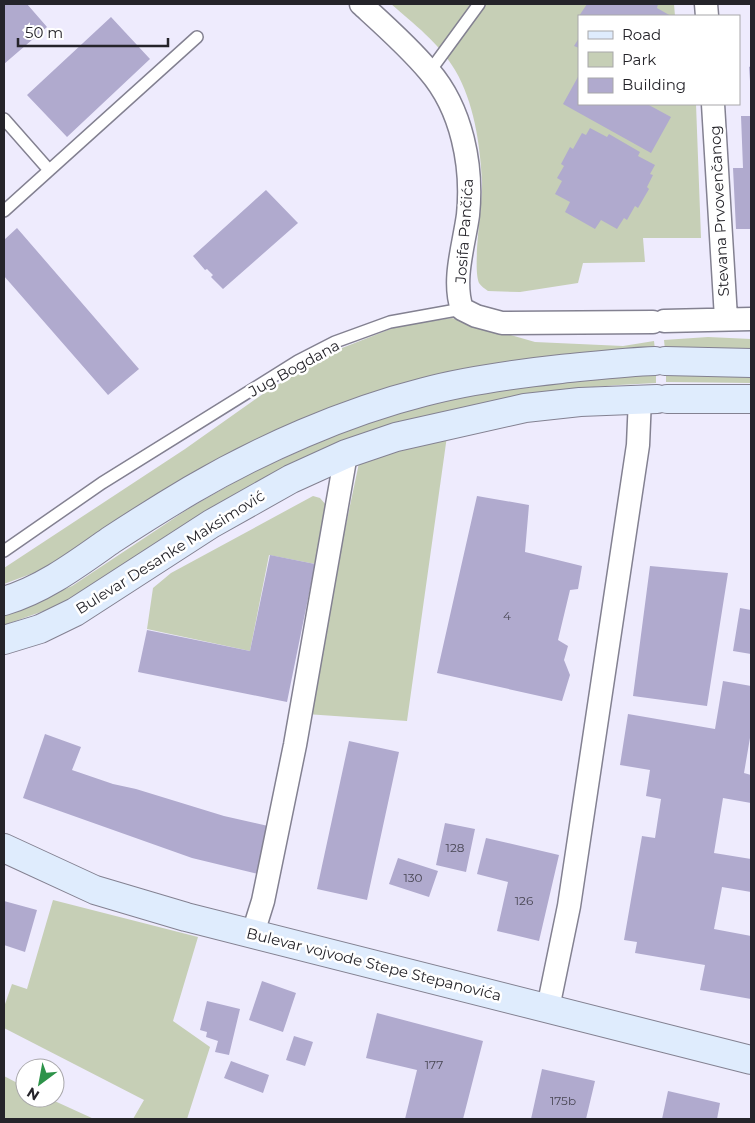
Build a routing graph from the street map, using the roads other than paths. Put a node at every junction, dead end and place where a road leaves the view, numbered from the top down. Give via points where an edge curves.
1 (361, 4) edge
2 (479, 4) edge
3 (197, 37) dead end
4 (430, 71) junction
5 (713, 105) edge
6 (4, 119) edge
7 (49, 170) junction
8 (4, 211) edge
9 (462, 309) junction
10 (726, 318) junction
11 (751, 319) edge
12 (751, 363) edge
13 (655, 399) junction
14 (751, 399) edge
15 (346, 454) junction
16 (4, 551) edge
17 (4, 602) edge
18 (4, 640) edge
19 (4, 848) edge
20 (253, 933) junction
21 (548, 1008) junction
22 (751, 1060) edge

1 - 4 street, Josifa Pančića
2 - 4 lane
3 - 7 lane
4 - 9 street, Josifa Pančića via 449,101 465,149 469,194 460,259 459,299
5 - 10 street, Stevana Prvovenčanog
6 - 7 lane
7 - 8 lane
9 - 10 street via 502,323
9 - 16 lane, Jug Bogdana via 390,322 335,342 102,484
10 - 11 street
12 - 17 main road via 629,362 468,382 391,401 237,465 132,526 55,579
13 - 14 main road, Bulevar Desanke Maksimović
13 - 15 main road, Bulevar Desanke Maksimović via 525,408 396,437
13 - 21 street via 638,445 569,906
15 - 18 main road, Bulevar Desanke Maksimović via 291,479 211,524 75,612 40,629
15 - 20 street via 295,745 263,901
19 - 20 main road, Bulevar vojvode Stepe Stepanovića via 95,890
20 - 21 main road, Bulevar vojvode Stepe Stepanovića
21 - 22 main road, Bulevar vojvode Stepe Stepanovića

